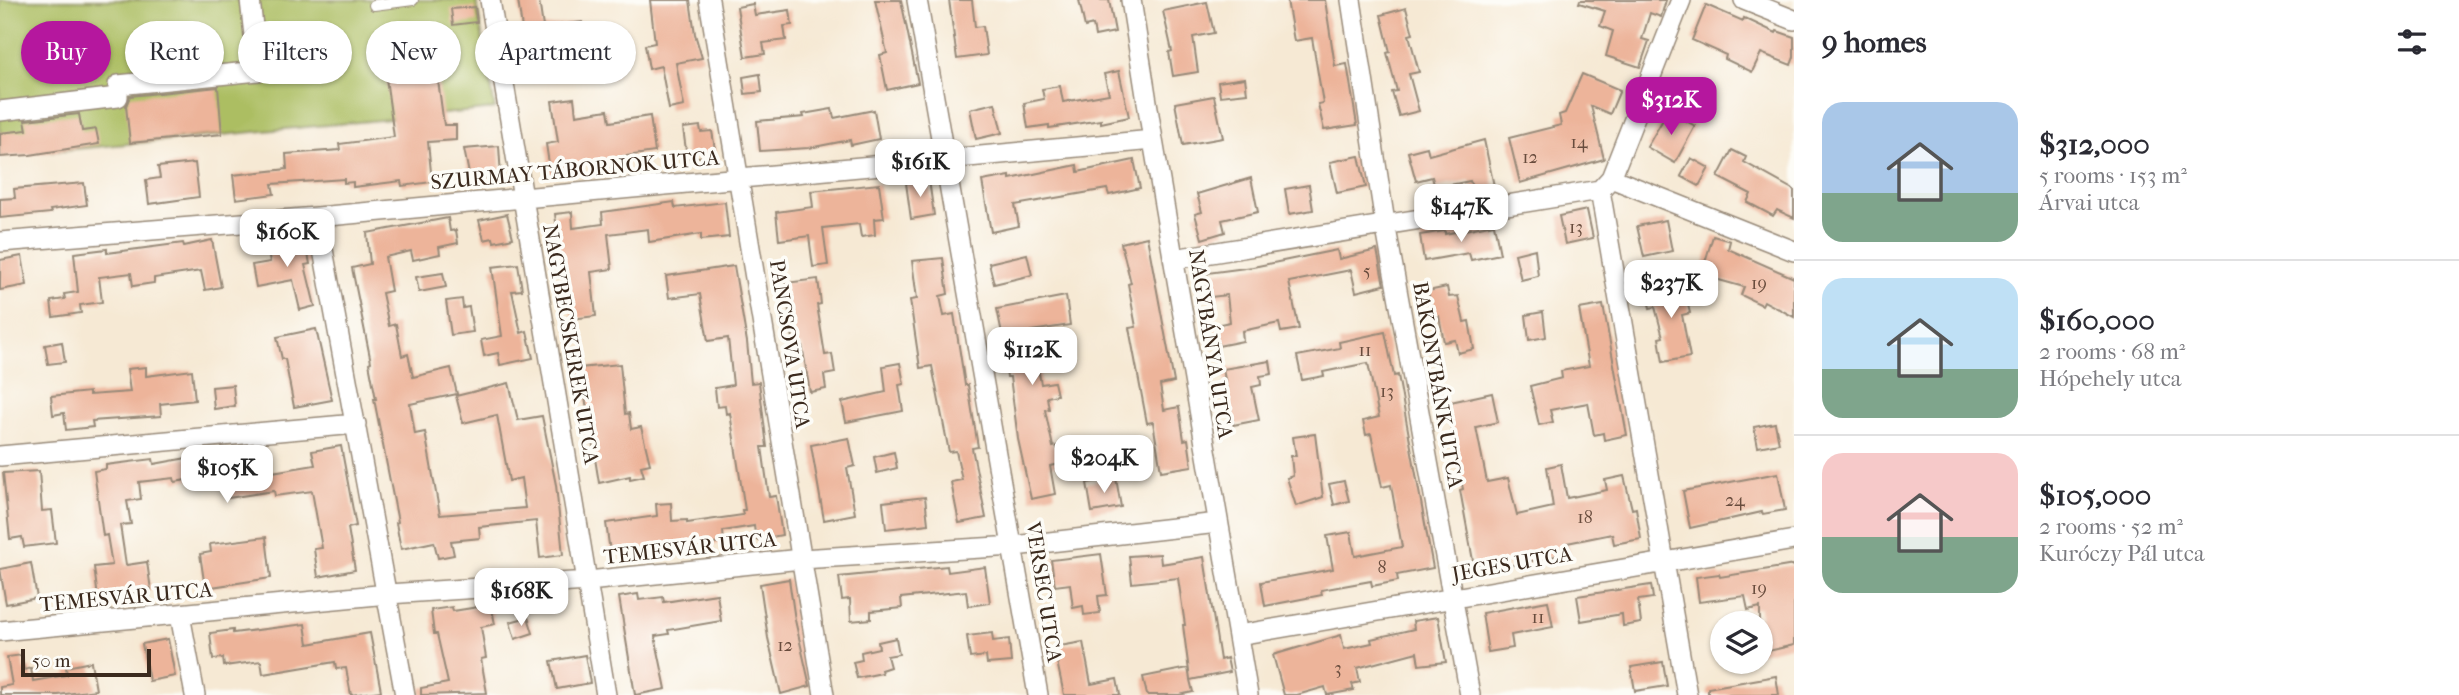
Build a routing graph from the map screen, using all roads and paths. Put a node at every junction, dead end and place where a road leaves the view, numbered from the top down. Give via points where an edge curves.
1 (250, 0) edge
2 (413, 0) edge
3 (490, 0) edge
4 (709, 0) edge
5 (917, 0) edge
6 (1131, 0) edge
7 (1351, 0) edge
8 (1681, 0) edge
9 (1744, 0) edge
10 (374, 5) dead end
11 (1794, 20) edge
12 (0, 111) edge
13 (1153, 141) junction
14 (945, 161) junction
15 (740, 178) junction
16 (1606, 184) junction
17 (523, 197) junction
18 (317, 217) junction
19 (1385, 223) junction
20 (0, 242) edge
21 (1794, 251) edge
22 (1174, 259) junction
23 (356, 424) junction
24 (0, 456) edge
25 (1218, 523) junction
26 (1794, 540) edge
27 (1014, 546) junction
28 (801, 559) junction
29 (1664, 561) junction
30 (589, 582) junction
31 (388, 594) junction
32 (1454, 597) junction
33 (180, 615) junction
34 (0, 631) edge
35 (1238, 635) junction
36 (195, 695) edge
37 (405, 695) edge
38 (606, 695) edge
39 (824, 695) edge
40 (1038, 695) edge
41 (1248, 695) edge
42 (1470, 695) edge
43 (1687, 695) edge

1 - 12 street via 258,71 118,85 118,97
2 - 10 lane
3 - 17 street, NAGYBECSKEREK UTCA
4 - 15 street, PANCSOVA UTCA
5 - 14 street, VERSEC UTCA
6 - 13 street, NAGYBÁNYA UTCA
7 - 19 street, BAKONYBÁNK UTCA
8 - 16 street
9 - 11 street
13 - 14 street, SZURMAY TÁBORNOK UTCA
13 - 22 street, NAGYBÁNYA UTCA
14 - 15 street, SZURMAY TÁBORNOK UTCA
14 - 27 street, VERSEC UTCA
15 - 17 street, SZURMAY TÁBORNOK UTCA
15 - 28 street, PANCSOVA UTCA
16 - 19 street
16 - 21 street
16 - 29 street
17 - 18 street, SZURMAY TÁBORNOK UTCA
17 - 30 street, NAGYBECSKEREK UTCA
18 - 20 street, SZURMAY TÁBORNOK UTCA
18 - 23 street
19 - 22 street
19 - 32 street, BAKONYBÁNK UTCA
22 - 25 street, NAGYBÁNYA UTCA
23 - 24 street
23 - 31 street
25 - 27 street, TEMESVÁR UTCA
25 - 35 street, NAGYBÁNYA UTCA
26 - 29 street, JEGES UTCA
27 - 28 street, TEMESVÁR UTCA
27 - 40 street, VERSEC UTCA
28 - 30 street, TEMESVÁR UTCA
28 - 39 street, PANCSOVA UTCA
29 - 32 street, JEGES UTCA
29 - 43 street
30 - 31 street, TEMESVÁR UTCA
30 - 38 street, NAGYBECSKEREK UTCA
31 - 33 street, TEMESVÁR UTCA
31 - 37 street
32 - 35 street, JEGES UTCA
32 - 42 street, BAKONYBÁNK UTCA
33 - 34 street, TEMESVÁR UTCA
33 - 36 street
35 - 41 street, NAGYBÁNYA UTCA

